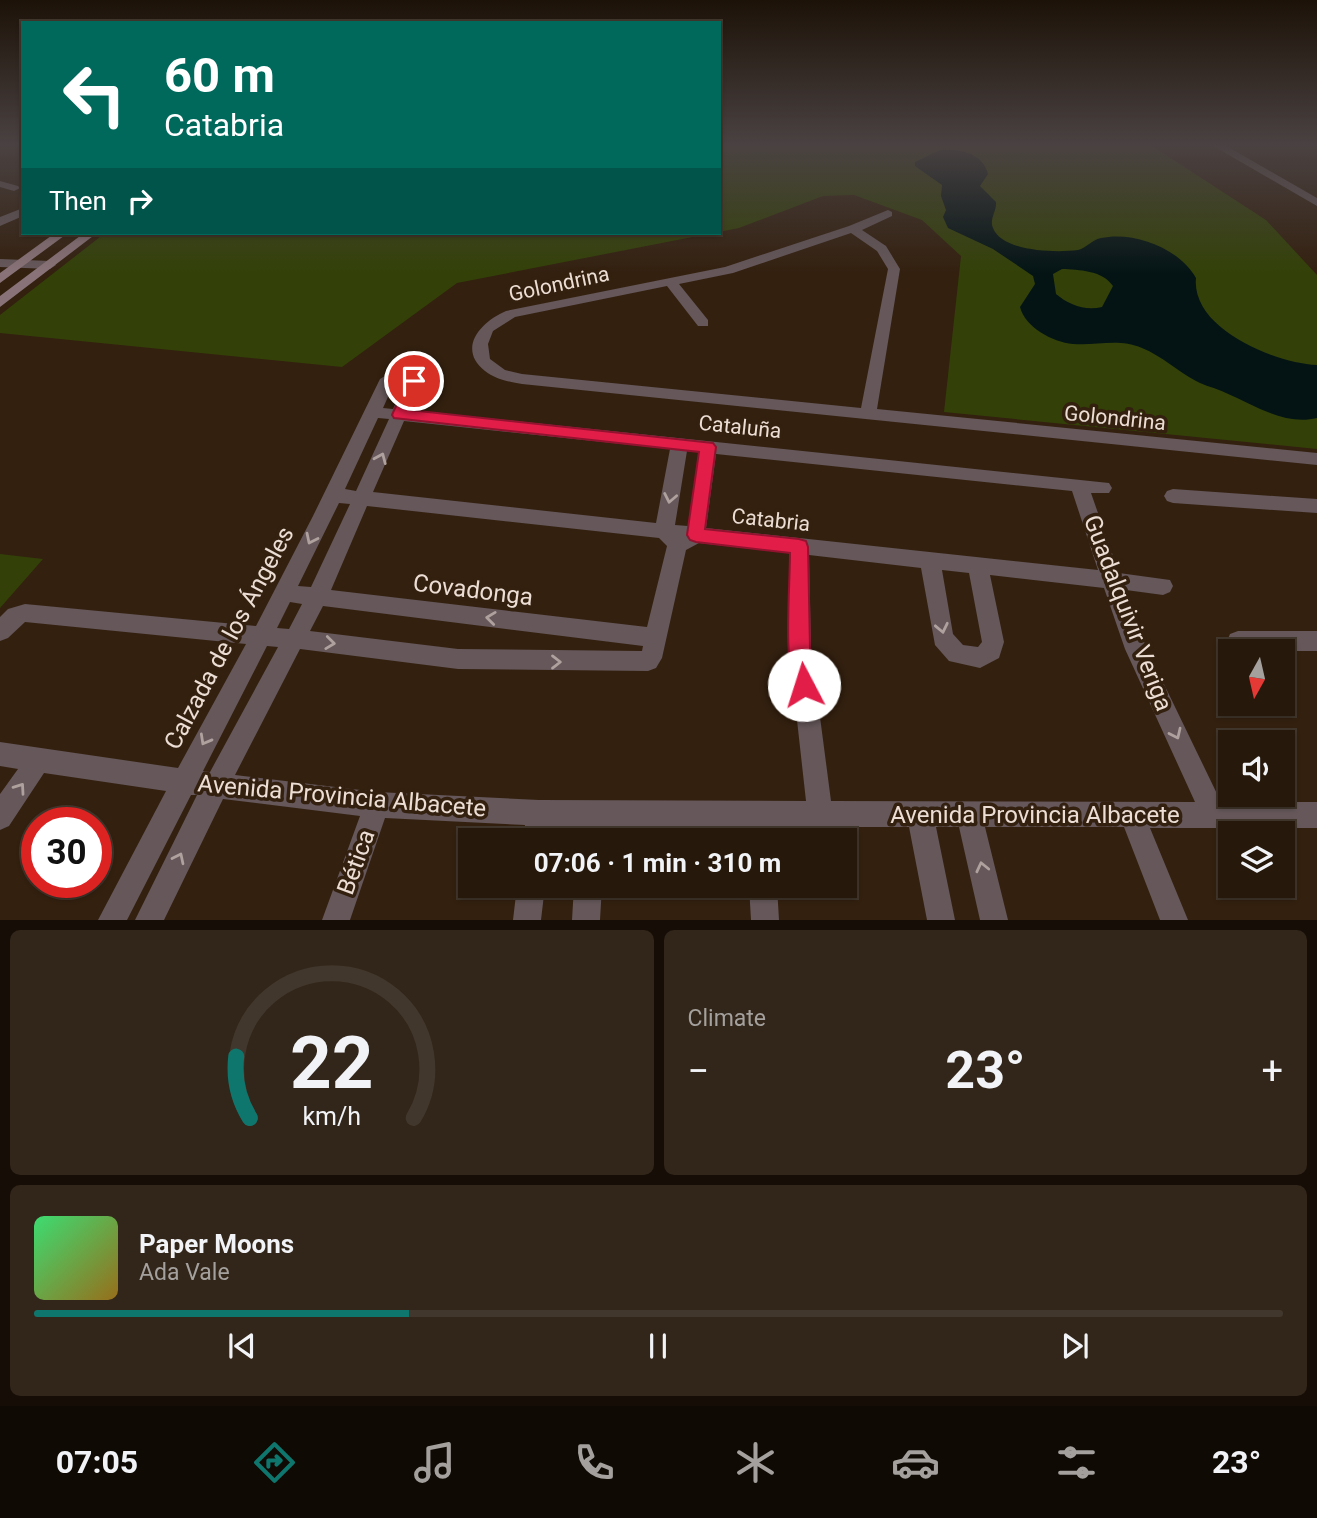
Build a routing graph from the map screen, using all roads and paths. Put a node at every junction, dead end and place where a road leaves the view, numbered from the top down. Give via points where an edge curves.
1 (11, 187) edge
2 (1289, 187) edge
3 (15, 188) dead end
4 (1317, 203) edge
5 (21, 212) edge
6 (888, 214) dead end
7 (0, 222) edge
8 (853, 229) junction
9 (59, 235) edge
10 (88, 235) edge
11 (50, 265) junction
12 (6, 270) edge
13 (38, 274) junction
14 (670, 282) junction
15 (0, 303) edge
16 (703, 323) dead end
17 (388, 379) dead end
18 (414, 381) dead end
19 (373, 412) junction
20 (400, 415) junction
21 (868, 415) junction
22 (680, 444) junction
23 (708, 447) junction
24 (1317, 458) edge
25 (1079, 486) junction
26 (1103, 488) dead end
27 (333, 495) junction
28 (1173, 496) dead end
29 (364, 498) junction
30 (1317, 506) edge
31 (696, 535) junction
32 (671, 539) junction
33 (799, 547) junction
34 (930, 561) junction
35 (978, 566) junction
36 (1113, 580) junction
37 (1163, 586) dead end
38 (285, 593) junction
39 (317, 597) junction
40 (0, 631) edge
41 (262, 636) junction
42 (295, 639) junction
43 (1295, 642) edge
44 (1317, 642) edge
45 (653, 648) junction
46 (0, 754) edge
47 (39, 759) junction
48 (183, 781) junction
49 (216, 785) junction
50 (377, 805) junction
51 (539, 813) junction
52 (759, 814) junction
53 (820, 814) junction
54 (920, 815) junction
55 (969, 815) junction
56 (1214, 815) junction
57 (1317, 815) edge
58 (1132, 816) junction
59 (0, 817) edge
60 (592, 827) edge
61 (537, 828) edge
62 (760, 828) edge
63 (530, 898) edge
64 (587, 898) edge
65 (764, 898) edge
66 (111, 919) edge
67 (149, 919) edge
68 (335, 919) edge
69 (527, 919) edge
70 (586, 919) edge
71 (765, 919) edge
72 (941, 919) edge
73 (994, 919) edge
74 (1174, 919) edge

1 - 3 street
2 - 4 street
5 - 7 street
6 - 8 street, Golondrina
8 - 14 street, Golondrina via 728,270
8 - 21 street via 882,249 894,270
9 - 12 main road
10 - 11 main road
11 - 12 street
11 - 13 main road
12 - 13 street
13 - 15 main road
14 - 16 street
14 - 21 street, Golondrina via 511,314 490,325 480,354 486,366 502,376
17 - 19 street, Calzada de los Ángeles
18 - 20 street
19 - 20 street, Cataluña
19 - 27 street, Calzada de los Ángeles
20 - 22 street, Cataluña
29 -> 20 street
21 - 24 street, Golondrina
22 - 23 street, Cataluña
22 -> 32 street
23 - 25 street, Cataluña
23 - 31 street
25 - 26 street, Cataluña
25 - 36 street, Guadalquivir Veriga
27 - 29 street, Catabria
27 -> 38 street, Calzada de los Ángeles
28 - 30 street
29 - 32 street, Catabria
29 - 39 street
31 - 32 street, Catabria
31 - 33 street, Catabria
32 - 45 street
33 - 34 street, Catabria
33 - 53 street via 802,666
34 - 35 street, Catabria
34 -> 35 street via 943,638 957,654 980,658 991,651 993,642
35 - 36 street, Catabria
36 - 37 street, Catabria
36 -> 56 street, Guadalquivir Veriga via 1136,649
38 - 39 street, Covadonga
38 - 41 street, Calzada de los Ángeles
39 - 42 street
45 -> 39 street, Covadonga
40 - 41 street via 25,613
41 - 42 street
41 -> 48 street, Calzada de los Ángeles
42 -> 45 street via 486,661 648,662
42 - 49 street
43 - 44 street
46 - 47 street, Avenida Provincia Albacete
47 - 48 street, Avenida Provincia Albacete
59 -> 47 street
48 - 49 street, Avenida Provincia Albacete
48 - 66 street, Calzada de los Ángeles
49 - 50 street, Avenida Provincia Albacete
67 -> 49 street
50 - 51 street, Avenida Provincia Albacete
50 - 68 street, Bética
51 - 60 street, Avenida Provincia Albacete
51 - 61 street
52 - 53 street, Avenida Provincia Albacete
52 - 60 street, Avenida Provincia Albacete
52 - 62 street
53 - 54 street, Avenida Provincia Albacete
54 - 55 street, Avenida Provincia Albacete
54 - 72 street
55 - 58 street, Avenida Provincia Albacete
73 -> 55 street
56 - 57 street, Avenida Provincia Albacete
56 - 58 street, Avenida Provincia Albacete
58 - 74 street
63 - 69 street
64 - 70 street
65 - 71 street

